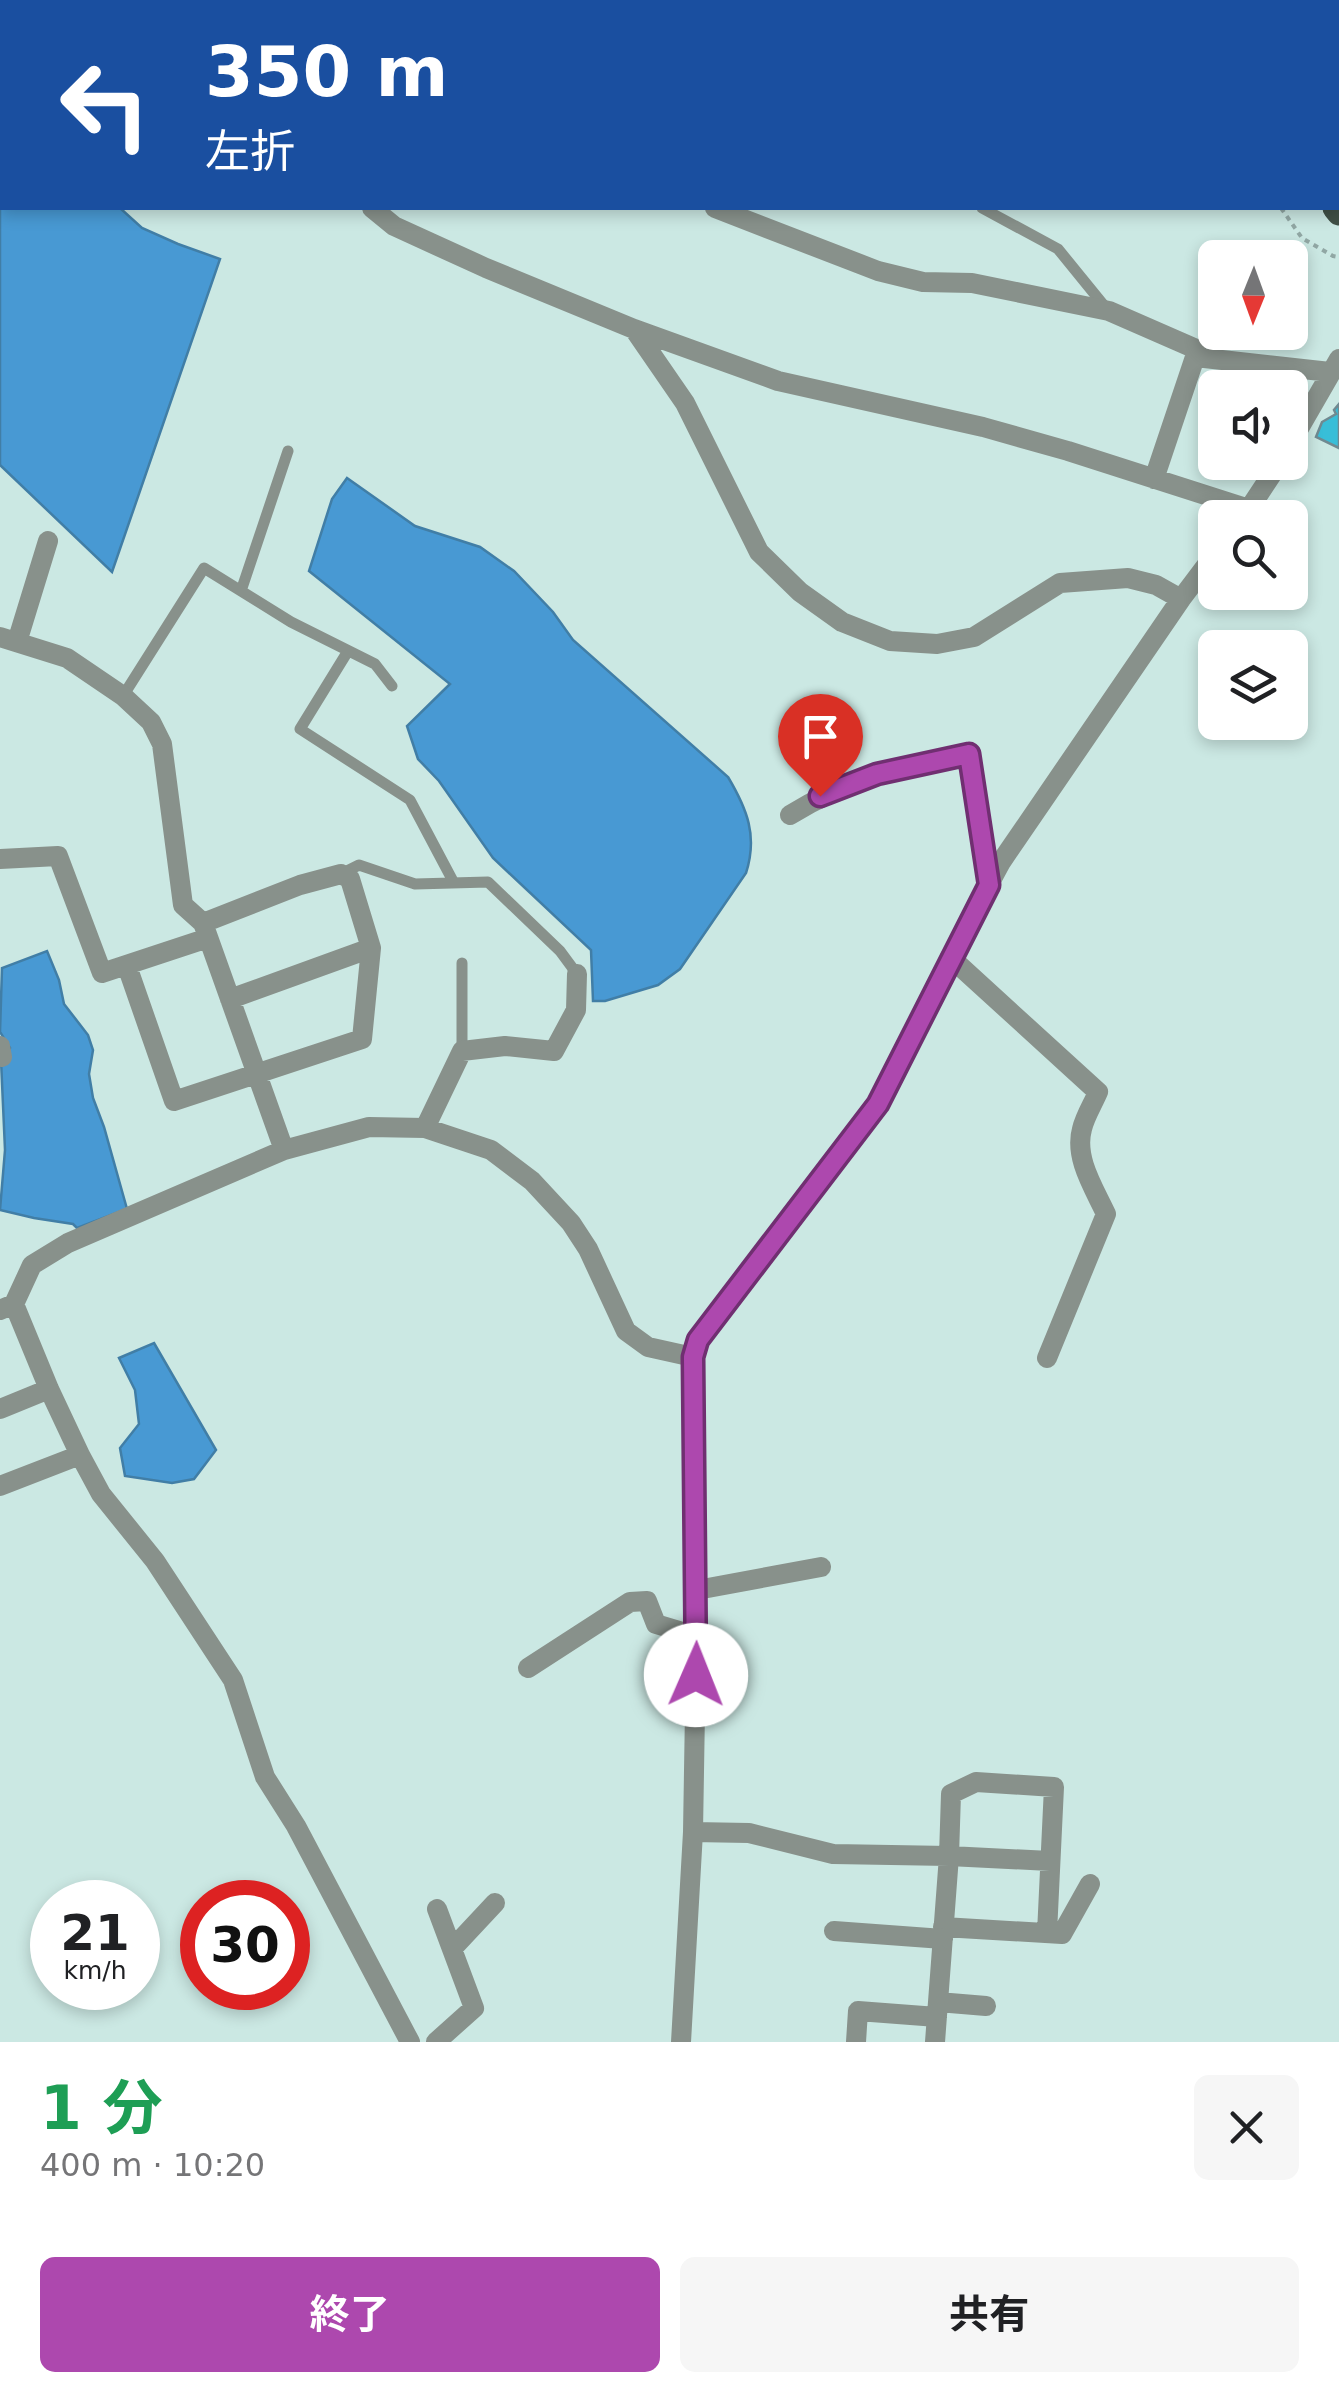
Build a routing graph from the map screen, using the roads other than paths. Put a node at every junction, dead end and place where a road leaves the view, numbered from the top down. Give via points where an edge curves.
1 (374, 210) edge
2 (720, 210) edge
3 (986, 210) edge
4 (1109, 311) junction
5 (634, 330) junction
6 (1195, 357) junction
7 (1334, 365) edge
8 (1308, 412) edge
9 (288, 452) dead end
10 (1154, 479) junction
11 (1209, 500) edge
12 (48, 541) dead end
13 (1198, 576) edge
14 (241, 591) junction
15 (1181, 599) junction
16 (8, 640) edge
17 (348, 651) junction
18 (392, 686) dead end
19 (123, 696) junction
20 (790, 815) dead end
21 (0, 859) edge
22 (340, 874) junction
23 (454, 883) junction
24 (989, 885) junction
25 (205, 930) junction
26 (371, 948) junction
27 (950, 958) junction
28 (462, 963) dead end
29 (127, 966) junction
30 (577, 974) joint
31 (230, 999) junction
32 (462, 1051) junction
33 (257, 1075) junction
34 (425, 1128) junction
35 (284, 1150) junction
36 (7, 1307) edge
37 (693, 1357) junction
38 (1047, 1358) dead end
39 (49, 1389) junction
40 (0, 1410) edge
41 (80, 1455) junction
42 (0, 1486) edge
43 (821, 1567) dead end
44 (696, 1590) junction
45 (696, 1636) junction
46 (528, 1668) dead end
47 (693, 1832) junction
48 (949, 1856) junction
49 (1050, 1862) junction
50 (1090, 1884) dead end
51 (494, 1903) dead end
52 (437, 1908) dead end
53 (834, 1931) dead end
54 (943, 1933) junction
55 (1047, 1934) junction
56 (452, 1950) junction
57 (986, 2006) dead end
58 (938, 2010) junction
59 (410, 2042) edge
60 (436, 2042) edge
61 (681, 2042) edge
62 (856, 2042) edge
63 (935, 2042) edge

1 - 5 street via 394,226
2 - 4 street via 878,272
3 - 4 lane via 1058,250
4 - 6 street via 1196,350
5 - 10 street via 778,381 983,427
5 - 15 street via 685,404 759,552 842,622 890,641 937,644 974,637 1060,583 1128,578
6 - 7 street
6 - 10 street
7 - 8 street
9 - 14 lane
10 - 11 street
12 - 16 street
13 - 15 street
14 - 17 lane
14 - 19 lane via 204,568
15 - 24 street
16 - 19 street via 68,658
17 - 18 lane via 374,664
17 - 23 lane via 300,729 410,800
19 - 25 street via 152,722 162,744 183,905
20 - 24 street via 877,774 969,754
21 - 29 street via 58,856 102,972
22 - 23 lane via 360,865 414,884
22 - 25 street via 300,885
22 - 26 street via 350,879
23 - 30 lane via 488,882
24 - 27 street
25 - 29 street
25 - 31 street
26 - 31 street
26 - 33 street via 362,1039
27 - 37 street via 878,1104 698,1340
27 - 38 street via 1098,1092 1080,1149 1106,1214
28 - 32 lane
29 - 33 street via 174,1101
30 - 32 street via 576,1010 554,1051
31 - 33 street
32 - 34 street
33 - 35 street
34 - 35 street via 369,1127
34 - 37 street via 491,1150 532,1181 588,1249 626,1331 648,1346
35 - 36 street via 68,1242 32,1265
36 - 39 street
37 - 44 street
39 - 40 street
39 - 41 street
41 - 42 street
41 - 59 street via 233,1680 265,1777
43 - 44 street
44 - 45 street
45 - 46 street via 656,1624 647,1601 630,1602
45 - 47 street
47 - 48 street via 749,1834 833,1854
47 - 61 street
48 - 49 street
48 - 49 street via 951,1794 976,1782 1054,1788
48 - 54 street
49 - 55 street
50 - 55 street via 1062,1934
51 - 56 street
52 - 56 street
53 - 54 street
54 - 55 street
54 - 58 street
56 - 60 street via 474,2008
57 - 58 street
58 - 62 street via 858,2011
58 - 63 street

